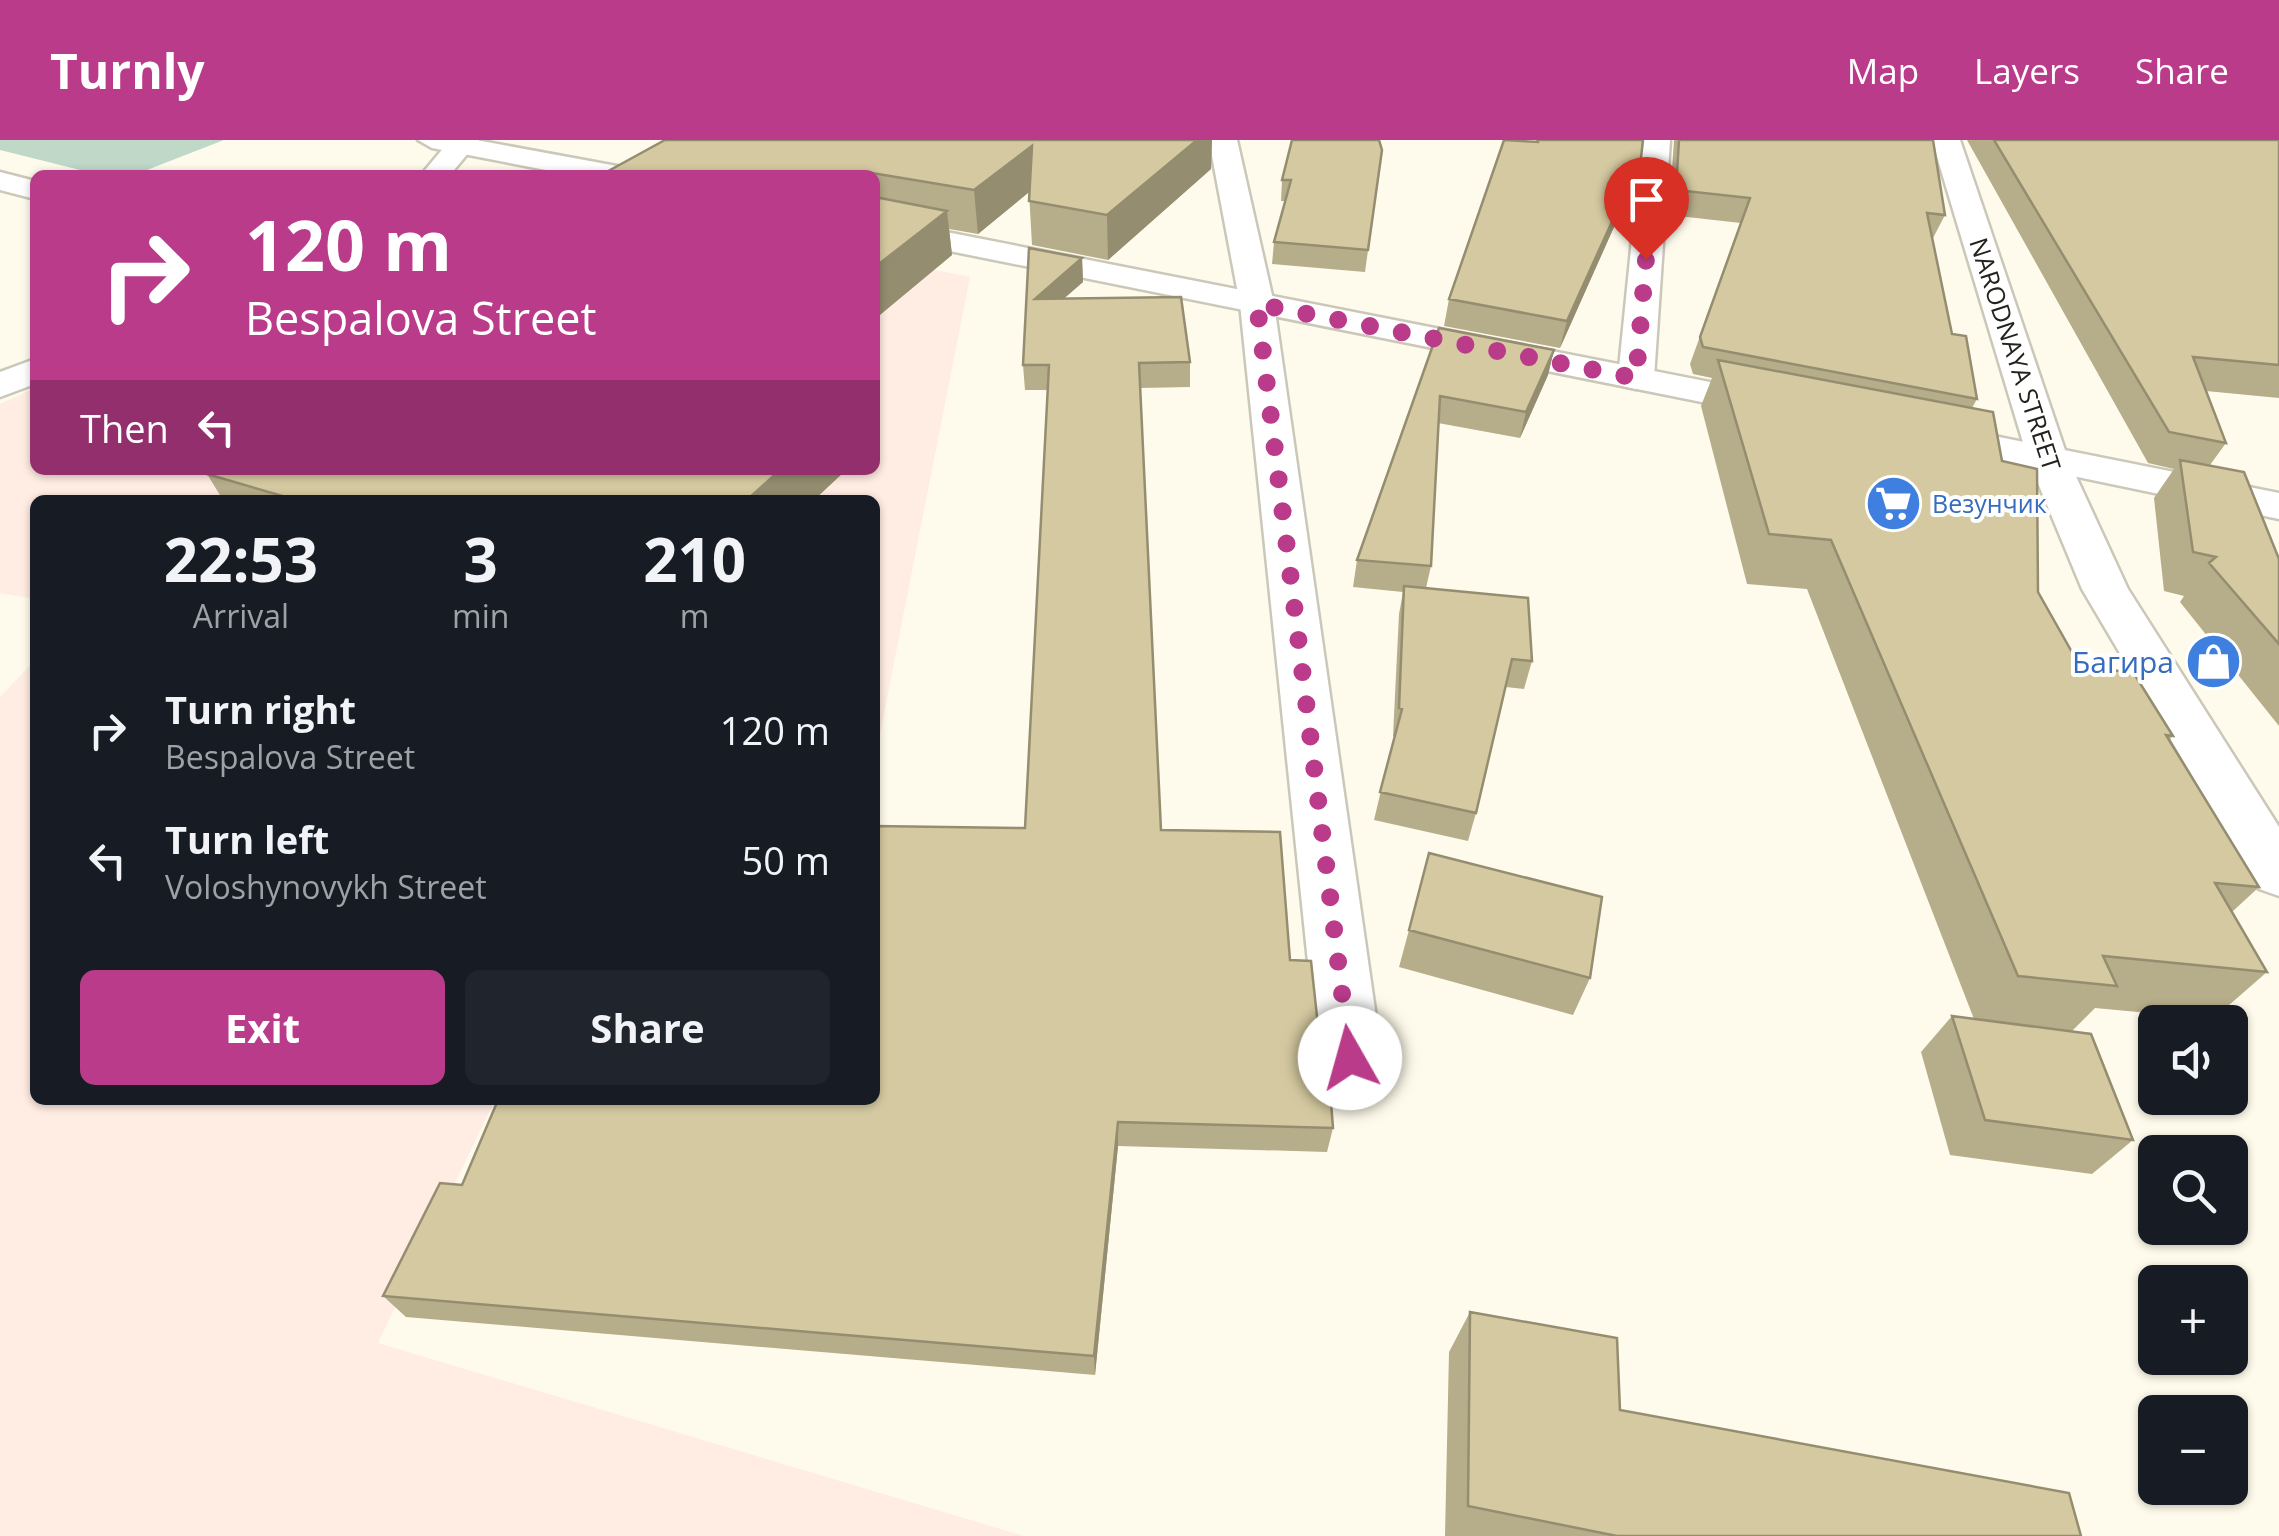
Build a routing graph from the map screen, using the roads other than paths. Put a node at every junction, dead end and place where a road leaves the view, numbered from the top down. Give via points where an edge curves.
1 (1223, 140) edge
2 (1656, 140) edge
3 (1946, 140) edge
4 (452, 142) edge
5 (438, 170) edge
6 (593, 170) edge
7 (0, 181) edge
8 (30, 189) edge
9 (880, 228) edge
10 (1257, 304) junction
11 (30, 372) edge
12 (1636, 378) junction
13 (0, 386) edge
14 (1823, 415) edge
15 (1898, 429) edge
16 (2048, 458) junction
17 (2279, 506) edge
18 (2279, 874) edge
19 (1350, 1058) dead end

1 - 10 street
2 - 12 street
3 - 16 street, NARODNAYA STREET
4 - 5 street
4 - 6 street
7 - 8 street
9 - 10 street
10 - 12 street
10 - 19 street
11 - 13 street
12 - 14 street
15 - 16 street
16 - 17 street
16 - 18 street, NARODNAYA STREET via 2104,589

